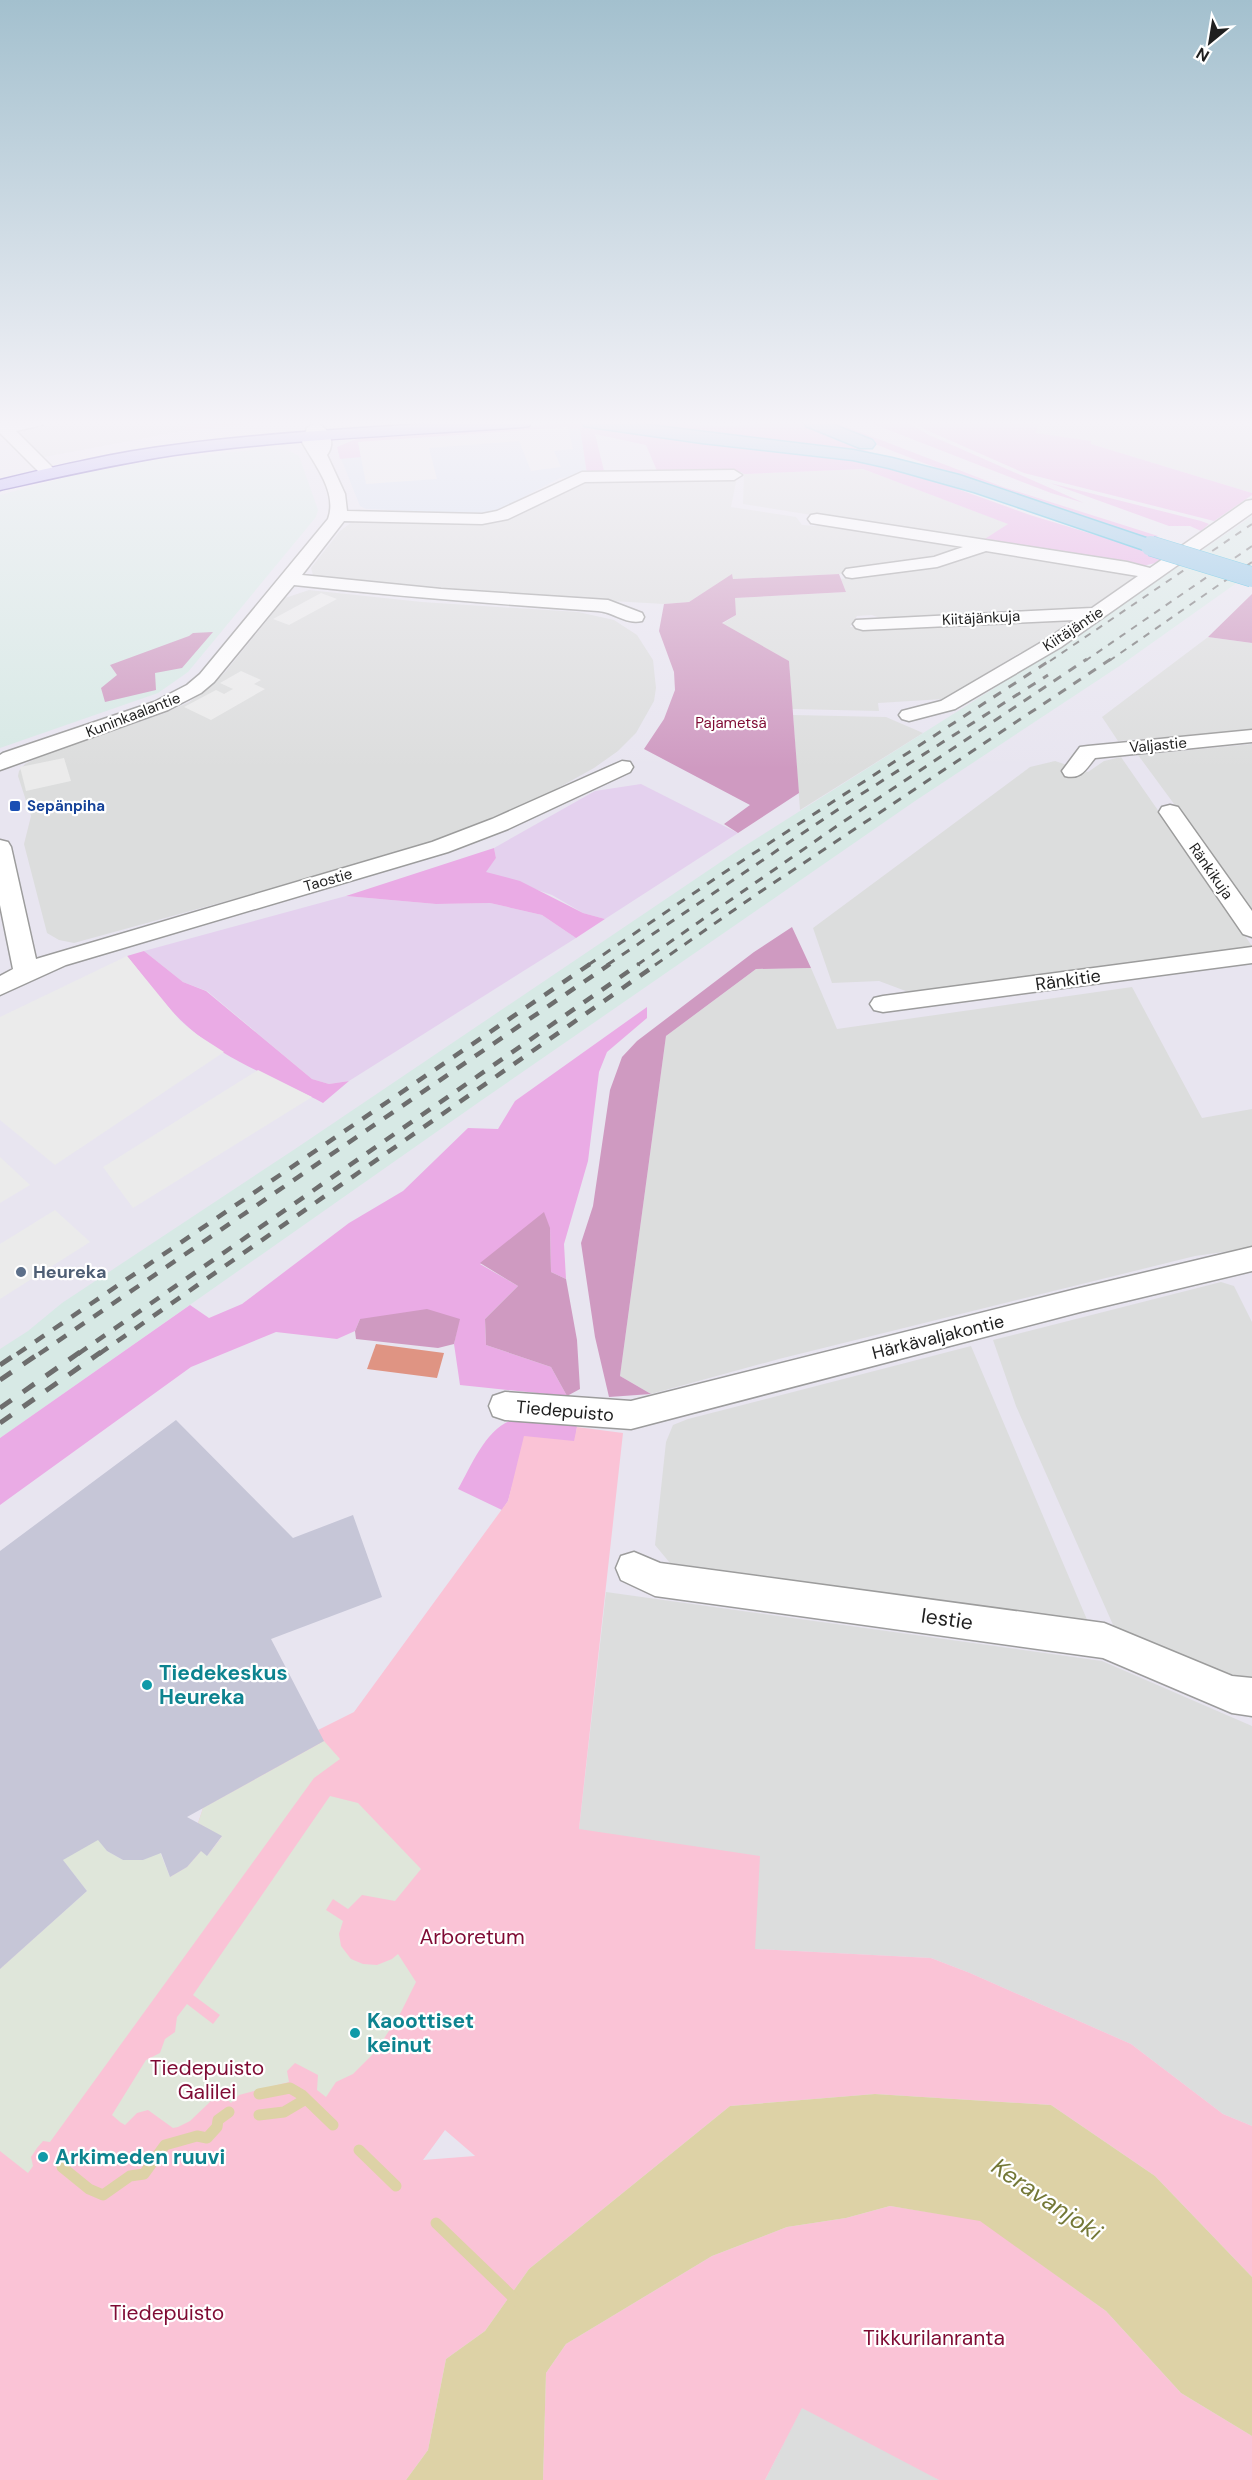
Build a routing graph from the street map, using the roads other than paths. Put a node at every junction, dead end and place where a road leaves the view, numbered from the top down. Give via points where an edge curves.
1 (323, 538) edge
2 (932, 538) edge
3 (1151, 538) edge
4 (1153, 538) edge
5 (1205, 538) edge
6 (1159, 540) junction
7 (983, 546) junction
8 (1252, 560) edge
9 (852, 573) dead end
10 (1152, 574) junction
11 (1252, 576) edge
12 (289, 579) junction
13 (1099, 613) junction
14 (635, 617) dead end
15 (863, 624) dead end
16 (909, 715) dead end
17 (1252, 736) edge
18 (0, 764) edge
19 (622, 767) dead end
20 (1074, 771) dead end
21 (1170, 812) dead end
22 (0, 847) edge
23 (1252, 929) edge
24 (1252, 955) edge
25 (26, 972) junction
26 (0, 987) edge
27 (884, 1004) dead end
28 (1248, 1269) edge
29 (505, 1406) dead end
30 (625, 1416) joint
31 (634, 1568) dead end
32 (1252, 1697) edge

1 - 12 street, Kuninkaalantie
2 - 7 street
3 - 6 highway
4 - 6 highway
5 - 10 street, Kiitäjäntie
6 - 8 highway
6 - 11 highway, bridge
7 - 9 street via 937,562
7 - 10 street
10 - 13 street, Kiitäjäntie
12 - 14 street via 441,595 609,606
12 - 18 street, Kuninkaalantie via 222,662 194,689 161,706
13 - 15 street, Kiitäjänkuja
13 - 16 street, Kiitäjäntie via 948,705
17 - 20 street, Valjastie via 1088,752
19 - 25 street, Taostie via 500,824 440,847 57,959
21 - 23 street, Ränkikuja
22 - 25 street
24 - 27 street, Ränkitie
25 - 26 street
28 - 30 street, Härkävaljakontie
29 - 30 street, Tiedepuisto
31 - 32 street, Iestie via 655,1579 1104,1641 1232,1694

